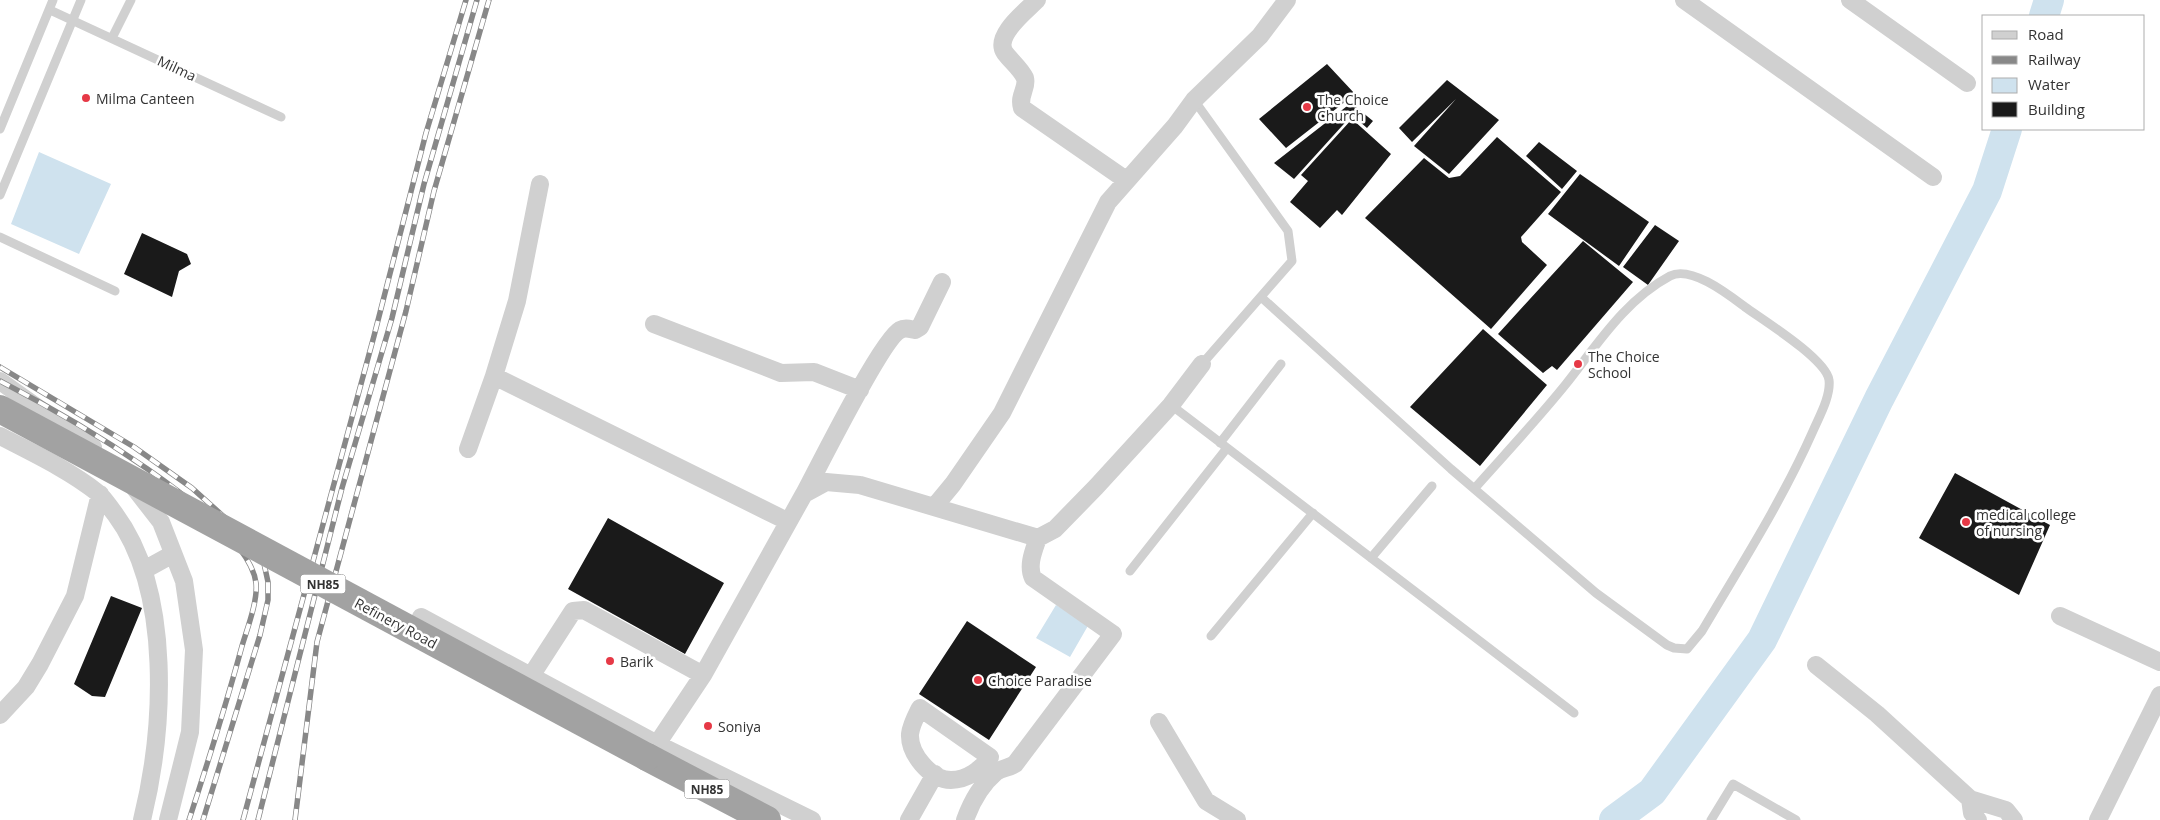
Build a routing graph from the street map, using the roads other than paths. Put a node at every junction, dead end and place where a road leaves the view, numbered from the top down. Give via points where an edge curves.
1 (53, 0) edge
2 (81, 0) edge
3 (131, 0) edge
4 (1037, 0) edge
5 (1287, 0) edge
6 (1684, 0) edge
7 (1850, 0) edge
8 (50, 10) junction
9 (73, 20) junction
10 (112, 38) junction
11 (1967, 83) dead end
12 (1194, 100) junction
13 (280, 117) dead end
14 (0, 130) edge
15 (1933, 177) dead end
16 (1126, 180) junction
17 (540, 184) dead end
18 (0, 194) edge
19 (0, 237) edge
20 (942, 282) dead end
21 (115, 291) dead end
22 (1261, 297) junction
23 (654, 324) dead end
24 (1202, 364) joint
25 (1281, 364) dead end
26 (494, 376) junction
27 (0, 381) edge
28 (860, 390) junction
29 (1171, 405) junction
30 (0, 410) edge
31 (0, 436) edge
32 (1223, 446) junction
33 (468, 449) dead end
34 (1432, 486) dead end
35 (1474, 488) junction
36 (100, 494) junction
37 (804, 494) junction
38 (934, 507) junction
39 (1313, 513) junction
40 (787, 521) junction
41 (1038, 538) junction
42 (173, 554) junction
43 (1372, 558) junction
44 (144, 570) junction
45 (1130, 571) dead end
46 (421, 616) dead end
47 (2060, 616) dead end
48 (1211, 636) dead end
49 (2160, 662) edge
50 (1816, 665) dead end
51 (703, 675) junction
52 (532, 676) junction
53 (2160, 695) edge
54 (1574, 713) dead end
55 (0, 714) edge
56 (1159, 722) dead end
57 (657, 744) junction
58 (935, 774) junction
59 (1970, 799) junction
60 (142, 820) edge
61 (168, 820) edge
62 (767, 820) edge
63 (812, 820) edge
64 (909, 820) edge
65 (965, 820) edge
66 (1237, 820) edge
67 (1711, 820) edge
68 (1796, 820) edge
69 (1978, 820) edge
70 (2014, 820) edge
71 (2098, 820) edge

1 - 8 lane
2 - 9 lane
3 - 10 lane
4 - 16 street via 1003,38 1003,51 1026,84 1019,100 1022,108
5 - 12 street via 1260,36
6 - 15 street
7 - 11 street
8 - 9 lane, Milma
8 - 14 lane
9 - 10 lane, Milma
9 - 18 lane
10 - 13 lane, Milma
12 - 16 street
12 - 22 lane via 1288,231 1292,261
16 - 38 street via 1108,202 1002,414
17 - 26 street via 517,301
19 - 21 lane
20 - 28 street via 920,327 898,330
22 - 24 lane
22 - 35 lane
23 - 28 street via 781,373 814,372
24 - 29 street
25 - 32 lane
26 - 33 street
26 - 40 street
27 - 42 street via 116,463 161,522
28 - 37 street
29 - 32 lane
29 - 41 street via 1055,529
30 - 62 highway, Refinery Road / NH85, bridge
31 - 36 street via 54,464
32 - 39 lane
32 - 45 lane
34 - 43 lane
35 - 35 lane via 1596,593 1667,645 1687,649 1702,631 1778,503 1821,413 1829,379 1824,367 1808,353 1719,289 1687,273 1672,274 1642,294 1624,312 1544,410
36 - 44 street via 123,526
36 - 55 street via 75,596 31,679
37 - 38 street via 826,482 843,483
37 - 40 street
38 - 41 street
39 - 43 lane
39 - 48 lane
40 - 51 street
41 - 65 street via 1031,561 1033,578 1113,634 1015,764 996,772 969,808
42 - 44 street
42 - 61 street via 184,581 194,650 190,732
43 - 54 lane
44 - 60 street via 154,616 159,688 151,781
46 - 52 street
47 - 49 street
50 - 59 street via 1877,714
51 - 52 street via 584,610 573,611
51 - 57 street
52 - 57 street
53 - 71 street
56 - 66 street via 1206,801
57 - 63 street
58 - 58 street via 912,751 910,732 920,708 990,757 984,766 965,776 952,780
58 - 64 street
59 - 69 street via 1972,813
59 - 70 street via 2006,810
67 - 68 lane via 1733,784

